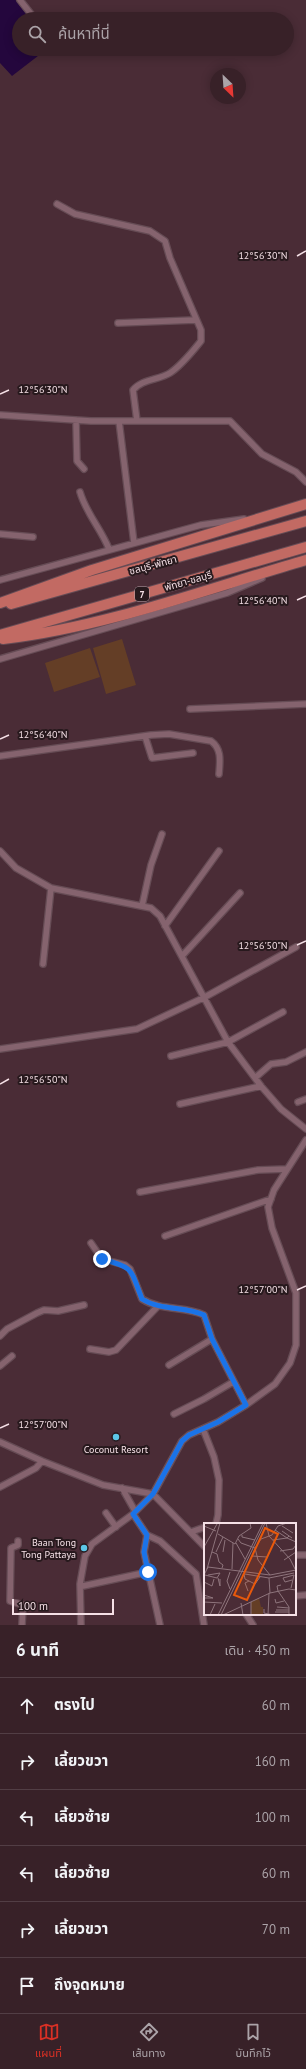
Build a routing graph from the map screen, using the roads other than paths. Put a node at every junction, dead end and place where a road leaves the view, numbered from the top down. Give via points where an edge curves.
1 (20, 0) edge
2 (29, 12) edge
3 (57, 204) dead end
4 (195, 320) junction
5 (118, 323) dead end
6 (0, 415) edge
7 (76, 420) junction
8 (120, 421) junction
9 (137, 421) junction
10 (84, 469) dead end
11 (306, 482) edge
12 (80, 492) dead end
13 (306, 504) edge
14 (269, 516) junction
15 (306, 521) edge
16 (0, 534) edge
17 (33, 537) dead end
18 (134, 542) junction
19 (306, 547) edge
20 (109, 549) junction
21 (306, 560) edge
22 (294, 564) junction
23 (0, 580) edge
24 (0, 603) edge
25 (0, 608) edge
26 (0, 635) edge
27 (0, 640) edge
28 (0, 659) edge
29 (306, 704) edge
30 (190, 709) dead end
31 (145, 736) junction
32 (193, 753) dead end
33 (0, 756) edge
34 (219, 774) dead end
35 (162, 834) dead end
36 (0, 851) edge
37 (219, 851) dead end
38 (51, 888) junction
39 (240, 894) dead end
40 (142, 906) junction
41 (165, 926) junction
42 (296, 947) dead end
43 (182, 956) junction
44 (43, 964) dead end
45 (205, 997) junction
46 (283, 1012) dead end
47 (228, 1042) junction
48 (0, 1049) edge
49 (306, 1052) edge
50 (171, 1056) dead end
51 (255, 1078) junction
52 (261, 1086) junction
53 (306, 1099) edge
54 (298, 1102) dead end
55 (180, 1104) dead end
56 (306, 1129) edge
57 (306, 1140) edge
58 (287, 1169) junction
59 (140, 1192) dead end
60 (271, 1199) junction
61 (165, 1236) dead end
62 (91, 1243) dead end
63 (84, 1305) dead end
64 (158, 1306) junction
65 (0, 1336) edge
66 (212, 1339) junction
67 (90, 1349) dead end
68 (12, 1356) dead end
69 (169, 1365) dead end
70 (0, 1366) edge
71 (233, 1382) junction
72 (246, 1405) junction
73 (174, 1414) dead end
74 (203, 1429) junction
75 (0, 1442) edge
76 (42, 1461) junction
77 (0, 1487) edge
78 (122, 1488) junction
79 (153, 1494) junction
80 (134, 1512) junction
81 (106, 1513) dead end
82 (216, 1523) edge
83 (116, 1527) junction
84 (204, 1527) edge
85 (191, 1532) junction
86 (147, 1535) junction
87 (18, 1541) dead end
88 (204, 1546) edge
89 (148, 1572) junction
90 (84, 1586) dead end
91 (306, 1595) edge
92 (296, 1596) edge
93 (247, 1615) edge
94 (22, 1625) edge
95 (81, 1625) edge
96 (159, 1625) edge
97 (204, 1625) edge
98 (253, 1625) edge

1 - 2 street
3 - 4 street via 75,214 150,231 160,236 165,241
4 - 5 street
4 - 9 street via 201,330 201,341 170,373 138,385 133,390
6 - 7 street
7 - 8 street
7 - 10 street via 77,461
8 - 9 street
8 - 18 street
9 - 11 street via 230,421 262,454 296,472
12 - 20 street via 83,503 103,534
13 - 14 highway
14 - 18 street via 201,525
14 - 24 highway via 59,580
15 - 25 highway, ชลบุรี-พัทยา
16 - 17 street
18 - 20 street
19 - 26 highway, พัทยา-ชลบุรี / 7
20 - 23 street
21 - 22 highway
22 - 27 highway via 81,625
22 - 28 street via 227,594
29 - 30 street
31 - 32 street via 152,758
31 - 33 street
31 - 34 street via 169,734 211,741 216,744 219,751
35 - 40 street via 150,865
36 - 38 street via 16,868
37 - 41 street
38 - 40 street
38 - 44 street
39 - 43 street
40 - 41 street via 151,908 160,916
41 - 43 street
42 - 45 street
43 - 45 street
45 - 47 street
45 - 48 street via 137,1029
46 - 47 street
47 - 50 street
47 - 51 street
49 - 51 street via 286,1062 271,1064
51 - 52 street
52 - 55 street
52 - 56 street via 285,1114
53 - 54 street
57 - 58 street
58 - 59 street via 258,1170
58 - 60 street
60 - 61 street
60 - 72 street via 268,1207 272,1228 296,1293 296,1345 290,1363 275,1384
62 - 64 street via 102,1259 125,1265 130,1269 142,1299
63 - 65 street via 58,1311 44,1310 7,1329
64 - 66 street via 204,1315
64 - 67 street via 116,1350 109,1352
66 - 69 street
66 - 71 street
68 - 70 street
71 - 72 street
71 - 73 street
72 - 74 street
74 - 79 street via 182,1441
74 - 82 street via 214,1457 219,1480
75 - 76 street
76 - 77 street via 36,1468
76 - 78 street via 103,1484
78 - 79 street
78 - 80 street
79 - 80 street
79 - 85 street
80 - 83 street
80 - 86 street
81 - 83 street
83 - 95 street via 92,1544 85,1556 80,1584
84 - 85 street
85 - 88 street
86 - 89 street via 144,1552
86 - 97 street via 160,1541 196,1574
87 - 94 street via 18,1545 11,1548 10,1601 23,1605
89 - 90 street
89 - 96 street
91 - 92 street
93 - 98 street

